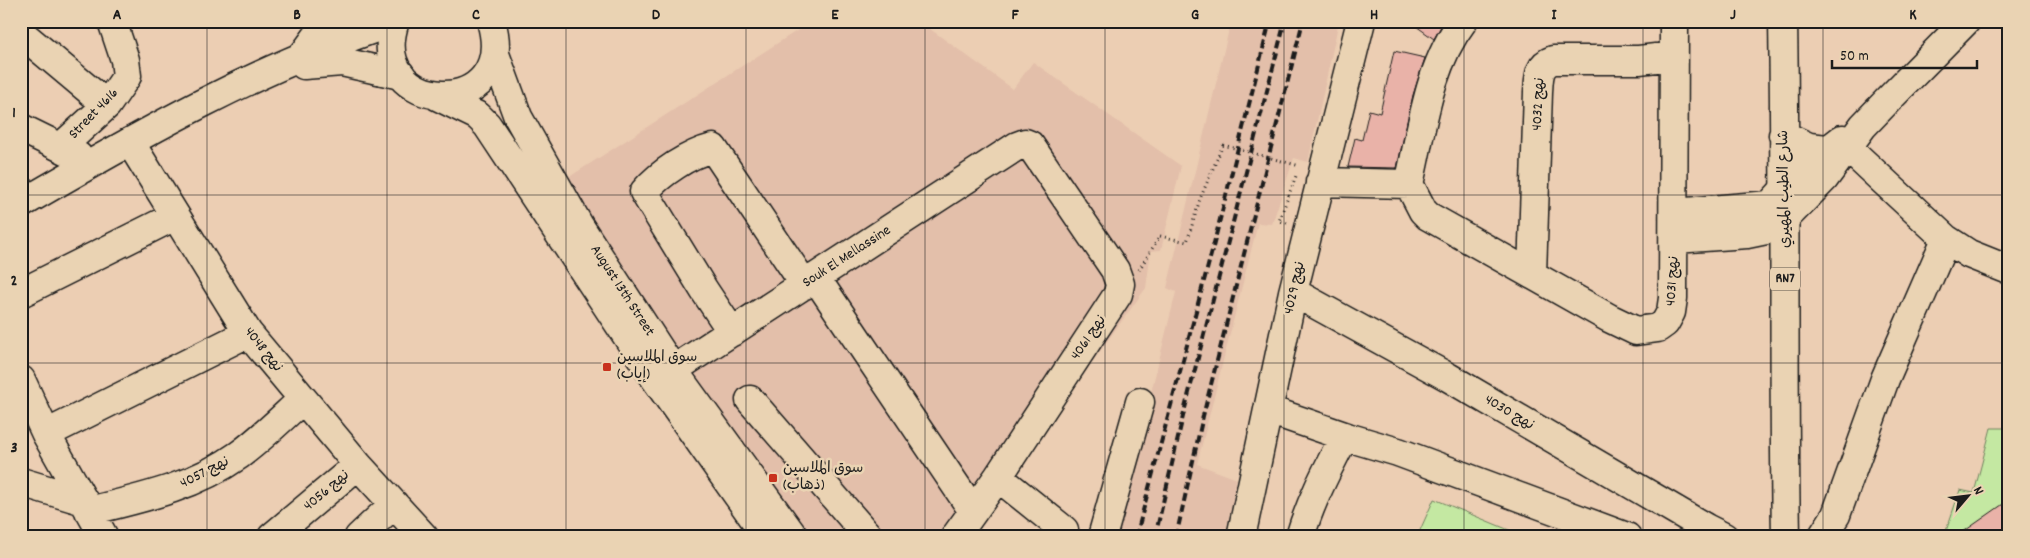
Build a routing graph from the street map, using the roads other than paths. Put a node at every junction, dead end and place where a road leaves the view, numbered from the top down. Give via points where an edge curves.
1 (112, 21) edge
2 (328, 21) edge
3 (492, 21) edge
4 (1463, 21) edge
5 (1674, 21) edge
6 (1766, 21) edge
7 (1783, 21) edge
8 (1966, 21) edge
9 (395, 22) edge
10 (1356, 28) edge
11 (21, 33) edge
12 (495, 54) junction
13 (1673, 56) junction
14 (292, 63) junction
15 (401, 75) junction
16 (437, 96) junction
17 (107, 105) junction
18 (21, 128) edge
19 (1783, 135) junction
20 (1846, 141) junction
21 (130, 142) junction
22 (61, 147) junction
23 (91, 163) junction
24 (1310, 174) junction
25 (1409, 184) junction
26 (21, 204) edge
27 (1778, 211) junction
28 (175, 216) junction
29 (1674, 226) junction
30 (1946, 239) junction
31 (2009, 270) edge
32 (1532, 274) junction
33 (811, 282) junction
34 (1120, 284) joint
35 (1293, 292) junction
36 (21, 293) edge
37 (732, 332) junction
38 (248, 333) junction
39 (673, 370) junction
40 (21, 380) edge
41 (302, 400) junction
42 (750, 400) dead end
43 (1140, 402) dead end
44 (1269, 410) junction
45 (46, 434) junction
46 (1347, 437) junction
47 (358, 465) junction
48 (998, 477) junction
49 (21, 482) edge
50 (394, 504) junction
51 (973, 511) junction
52 (90, 521) edge
53 (1064, 530) dead end
54 (272, 537) edge
55 (359, 537) edge
56 (424, 537) edge
57 (767, 537) edge
58 (794, 537) edge
59 (869, 537) edge
60 (955, 537) edge
61 (1102, 537) edge
62 (1241, 537) edge
63 (1300, 537) edge
64 (1627, 537) edge
65 (1724, 537) edge
66 (1771, 537) edge
67 (1786, 537) edge
68 (1822, 537) edge

1 - 17 main road, Street 4616 via 127,76
2 - 14 main road
3 - 12 main road via 496,37
4 - 25 main road via 1450,38 1437,66
5 - 13 main road, نهج 4031
6 - 27 main road, شارع الطيب المهيري / RN7
7 - 19 main road, شارع الطيب المهيري / RN7
8 - 20 main road
9 - 14 main road via 357,34
9 - 15 main road via 391,50
10 - 24 main road, نهج 4029
11 - 17 main road
12 - 16 main road via 490,69 468,91 453,96
12 - 39 main road, August 13th Street via 518,117 540,158 580,227
13 - 29 main road, نهج 4031
13 - 32 main road, نهج 4032 via 1639,60 1553,60 1543,66 1539,73
14 - 15 main road via 342,62
14 - 21 main road via 216,95
15 - 16 main road, August 13th Street via 411,85
16 - 57 main road, August 13th Street via 478,116 487,125 656,380
17 - 22 main road, Street 4616
18 - 22 main road
19 - 20 main road via 1809,147
19 - 27 main road, شارع الطيب المهيري / RN7
20 - 27 main road via 1802,170
20 - 30 main road
21 - 23 main road
21 - 28 main road, نهج 4048
22 - 23 main road
23 - 26 main road
24 - 25 main road
24 - 35 main road, نهج 4029
25 - 32 main road, نهج 4031 via 1422,211 1428,216
27 - 29 main road
27 - 66 main road, شارع الطيب المهيري / RN7
27 - 67 main road, شارع الطيب المهيري / RN7
28 - 36 main road
28 - 38 main road, نهج 4048
29 - 32 main road, نهج 4031 via 1671,312 1665,323 1646,330 1636,331 1609,318
30 - 31 main road via 1969,254
30 - 68 main road via 1885,379 1836,515
33 - 34 main road, Souk El Mellassine via 1026,143 1034,148 1115,270
33 - 37 main road, Souk El Mellassine
33 - 37 main road via 713,148 700,152 652,182 644,192
33 - 51 main road
34 - 48 main road, نهج 4061 via 1110,310 1063,374
35 - 44 main road, نهج 4029
35 - 65 main road, نهج 4030 via 1448,377
37 - 39 main road, Souk El Mellassine
38 - 41 main road, نهج 4048
38 - 45 main road
39 - 58 main road, August 13th Street
40 - 45 main road
41 - 47 main road, نهج 4048
41 - 52 main road, نهج 4057 via 240,454 213,471
42 - 59 main road
43 - 61 main road
44 - 46 main road
44 - 62 main road, نهج 4029
45 - 52 main road
46 - 63 main road via 1324,476
46 - 64 main road via 1398,452
47 - 50 main road, نهج 4048
47 - 54 main road, نهج 4056
48 - 51 main road, نهج 4061
48 - 53 main road
49 - 52 main road
50 - 55 main road
50 - 56 main road, نهج 4048
51 - 60 main road, نهج 4061

